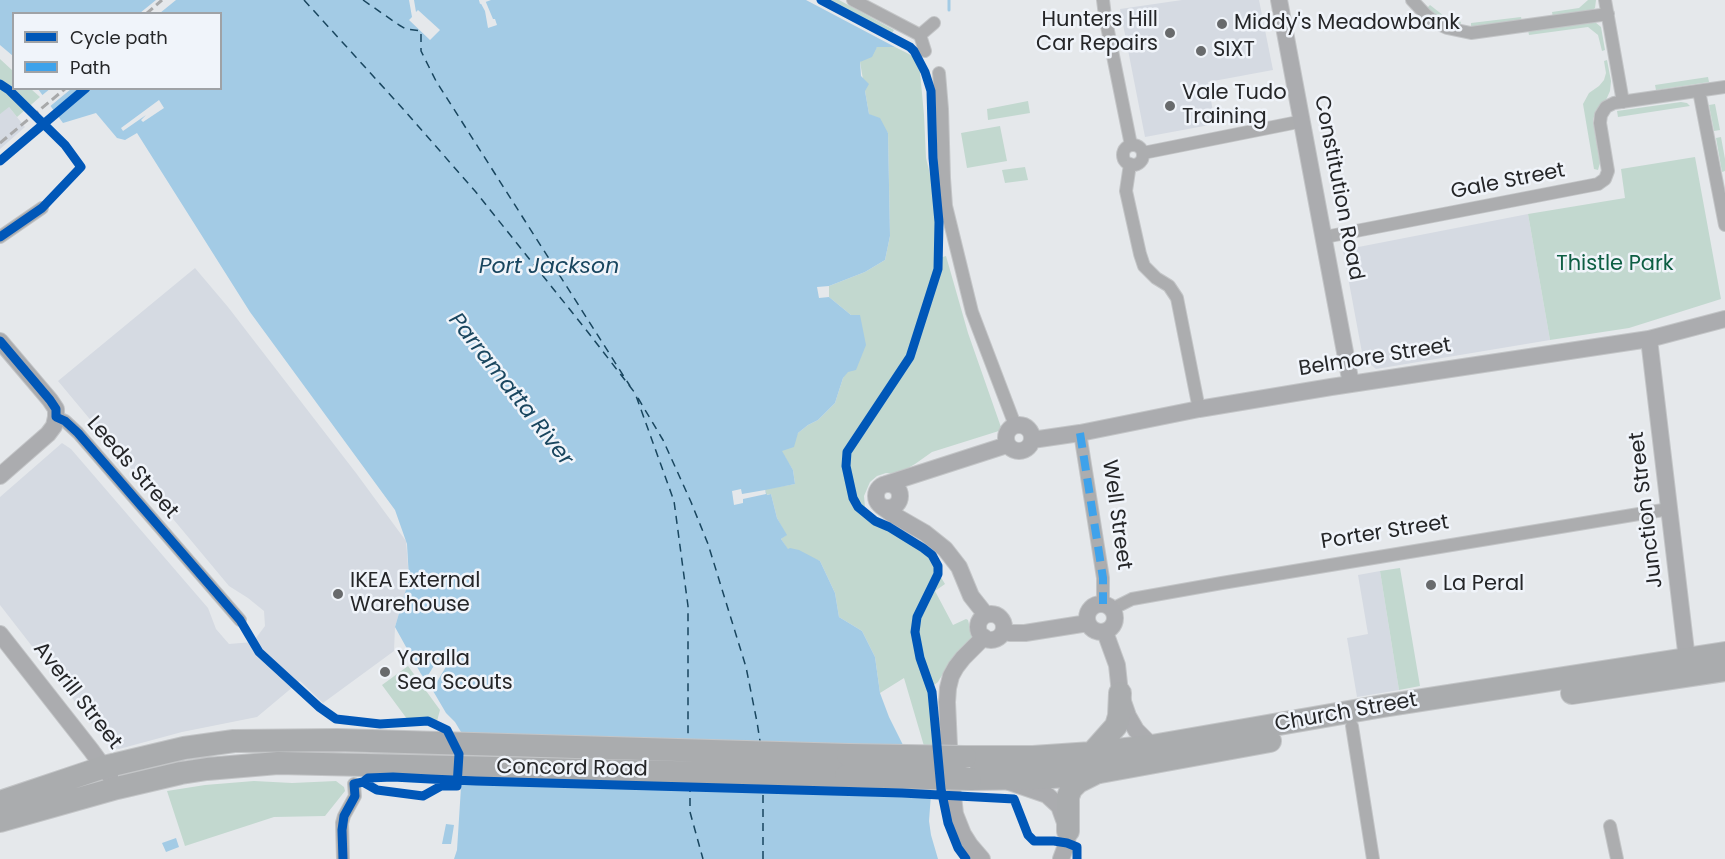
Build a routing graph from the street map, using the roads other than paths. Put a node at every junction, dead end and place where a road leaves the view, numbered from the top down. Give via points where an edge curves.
1 (853, 0) edge
2 (1103, 0) edge
3 (1279, 0) edge
4 (1412, 0) edge
5 (1605, 0) edge
6 (1608, 14) junction
7 (933, 23) dead end
8 (920, 35) junction
9 (925, 51) dead end
10 (939, 73) dead end
11 (1725, 87) edge
12 (1699, 91) junction
13 (1623, 102) junction
14 (1303, 121) junction
15 (1131, 145) junction
16 (1143, 153) junction
17 (1130, 164) junction
18 (42, 208) dead end
19 (1725, 225) edge
20 (0, 237) edge
21 (1325, 237) junction
22 (1725, 319) edge
23 (1649, 339) junction
24 (0, 341) edge
25 (1352, 384) junction
26 (1199, 409) junction
27 (56, 417) junction
28 (1015, 425) junction
29 (1080, 433) junction
30 (1032, 440) junction
31 (1007, 445) junction
32 (919, 474) junction
33 (0, 476) edge
34 (886, 484) junction
35 (901, 497) junction
36 (881, 506) junction
37 (1669, 509) junction
38 (912, 525) junction
39 (1107, 607) junction
40 (986, 615) junction
41 (240, 620) dead end
42 (1088, 623) junction
43 (1004, 630) junction
44 (1105, 632) junction
45 (0, 634) edge
46 (984, 637) junction
47 (1725, 654) edge
48 (1688, 667) junction
49 (1725, 670) edge
50 (1120, 693) junction
51 (1352, 726) junction
52 (1152, 746) junction
53 (437, 754) junction
54 (965, 757) joint
55 (1096, 762) junction
56 (104, 766) junction
57 (350, 774) junction
58 (970, 779) joint
59 (1003, 779) junction
60 (117, 788) junction
61 (0, 802) edge
62 (0, 820) edge
63 (1610, 826) dead end
64 (1068, 831) junction
65 (343, 859) edge
66 (982, 859) edge
67 (1061, 859) edge
68 (1373, 859) edge
69 (1617, 859) edge

1 - 8 street
2 - 15 street
3 - 14 main road, Constitution Road
4 - 6 street via 1436,23 1471,33
5 - 6 street
6 - 13 street
7 - 8 street
8 - 9 street
10 - 28 street via 946,206 972,312
11 - 12 street
12 - 13 street
12 - 19 street
13 - 21 street, Gale Street via 1610,105 1601,115 1608,167 1605,179 1598,184
14 - 16 street
14 - 21 main road, Constitution Road
15 - 16 street
15 - 17 street via 1123,154
16 - 17 street via 1139,162
17 - 26 street via 1126,191 1140,254 1144,266 1169,286 1177,298
18 - 20 street
21 - 25 main road, Constitution Road
22 - 23 main road, Belmore Street
23 - 25 main road, Belmore Street
23 - 37 main road, Junction Street
24 - 27 main road, Leeds Street via 50,400
25 - 26 main road, Belmore Street
26 - 29 main road, Belmore Street
27 - 33 main road via 48,434
27 - 41 street, Leeds Street via 78,433
28 - 30 main road via 1027,428
28 - 31 main road via 1006,433
29 - 30 main road, Belmore Street
29 - 39 street, Well Street
30 - 31 main road via 1022,451 1013,451
31 - 32 main road
32 - 34 main road
32 - 35 main road
34 - 35 main road via 898,488
34 - 36 main road via 877,491 876,500
35 - 36 main road via 893,508
35 - 38 main road via 902,509
36 - 38 main road
37 - 39 street, Porter Street via 1210,585
37 - 48 main road, Junction Street
38 - 40 main road via 950,554 971,596
39 - 42 main road via 1095,605 1087,616
39 - 44 main road via 1114,622
40 - 43 main road via 1001,618
40 - 46 main road via 978,626
42 - 43 main road via 1025,633
42 - 44 main road via 1095,631
43 - 46 main road via 999,638
44 - 50 main road via 1117,665
45 - 56 main road, Averill Street
46 - 66 main road via 956,667 947,702 955,814
47 - 48 highway, Church Street
48 - 49 highway, Church Street
48 - 51 highway, Church Street
48 - 52 highway, Church Street via 1471,693
50 - 52 main road via 1131,723
50 - 55 highway via 1116,726
51 - 55 highway, Church Street
51 - 68 street
52 - 55 highway, Church Street
53 - 54 highway, Concord Road, bridge
53 - 56 highway, Concord Road via 337,740 234,741
53 - 57 highway, Concord Road
53 - 58 highway, Concord Road, bridge
54 - 55 highway, Church Street
55 - 59 highway, Church Street via 1047,778
55 - 64 highway via 1071,789
56 - 60 main road, Averill Street
56 - 61 highway, Concord Road
57 - 60 highway, Concord Road via 278,763 207,769
57 - 65 street via 354,796 342,823
58 - 59 highway, Church Street
59 - 64 main road via 1052,798 1062,811
60 - 62 highway, Concord Road
63 - 69 street
64 - 67 main road

